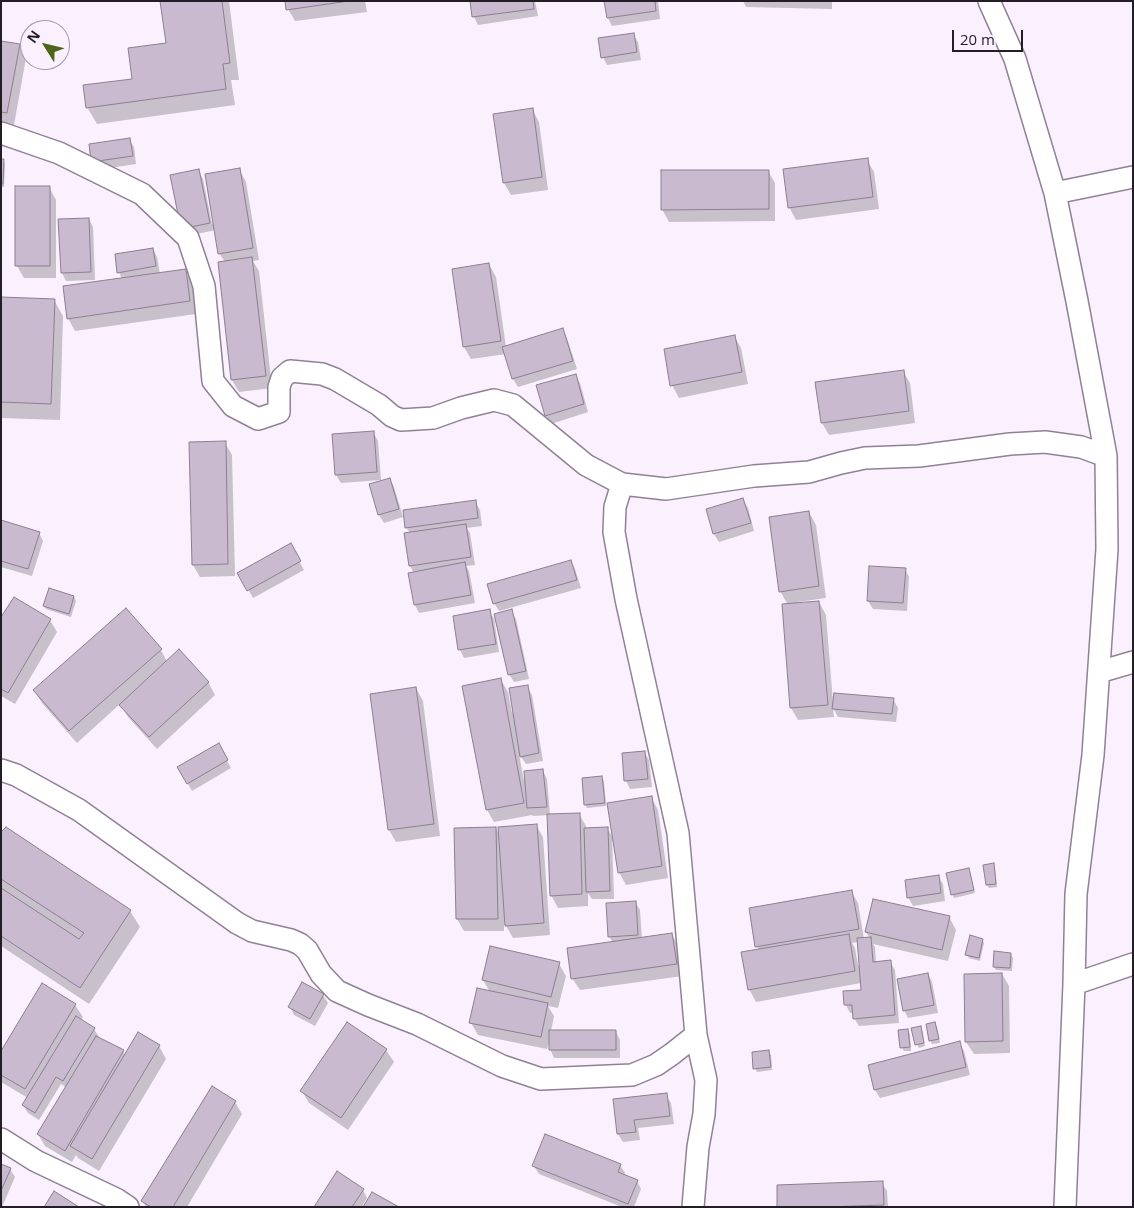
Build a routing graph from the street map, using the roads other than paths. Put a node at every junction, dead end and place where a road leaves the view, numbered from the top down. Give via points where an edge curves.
1 (989, 1) edge
2 (1, 133) edge
3 (1133, 177) edge
4 (1055, 193) junction
5 (1106, 456) junction
6 (622, 484) junction
7 (1133, 662) edge
8 (1099, 672) junction
9 (3, 770) edge
10 (1133, 964) edge
11 (1074, 984) junction
12 (696, 1035) junction
13 (1, 1139) edge
14 (128, 1207) edge
15 (693, 1207) edge
16 (1065, 1207) edge

1 - 4 street via 1015,59
2 - 6 street via 59,153 142,194 188,238 204,286 214,381 233,406 258,419 280,412 282,378 290,371 322,374 335,379 401,420 433,418 494,400 513,405 586,465
3 - 4 street
4 - 5 street
5 - 6 street via 1081,447 1045,442 1010,444 919,456 865,458 809,472 754,476 666,489
5 - 8 street via 1107,549
6 - 12 street via 615,507 614,532 678,833
7 - 8 street
8 - 11 street via 1093,755 1076,894
9 - 12 street via 79,810 237,923 252,931 300,944 337,991 417,1024 502,1066 541,1079 632,1075 656,1065
10 - 11 street
11 - 16 street
12 - 15 street via 706,1080
13 - 14 street via 36,1162

